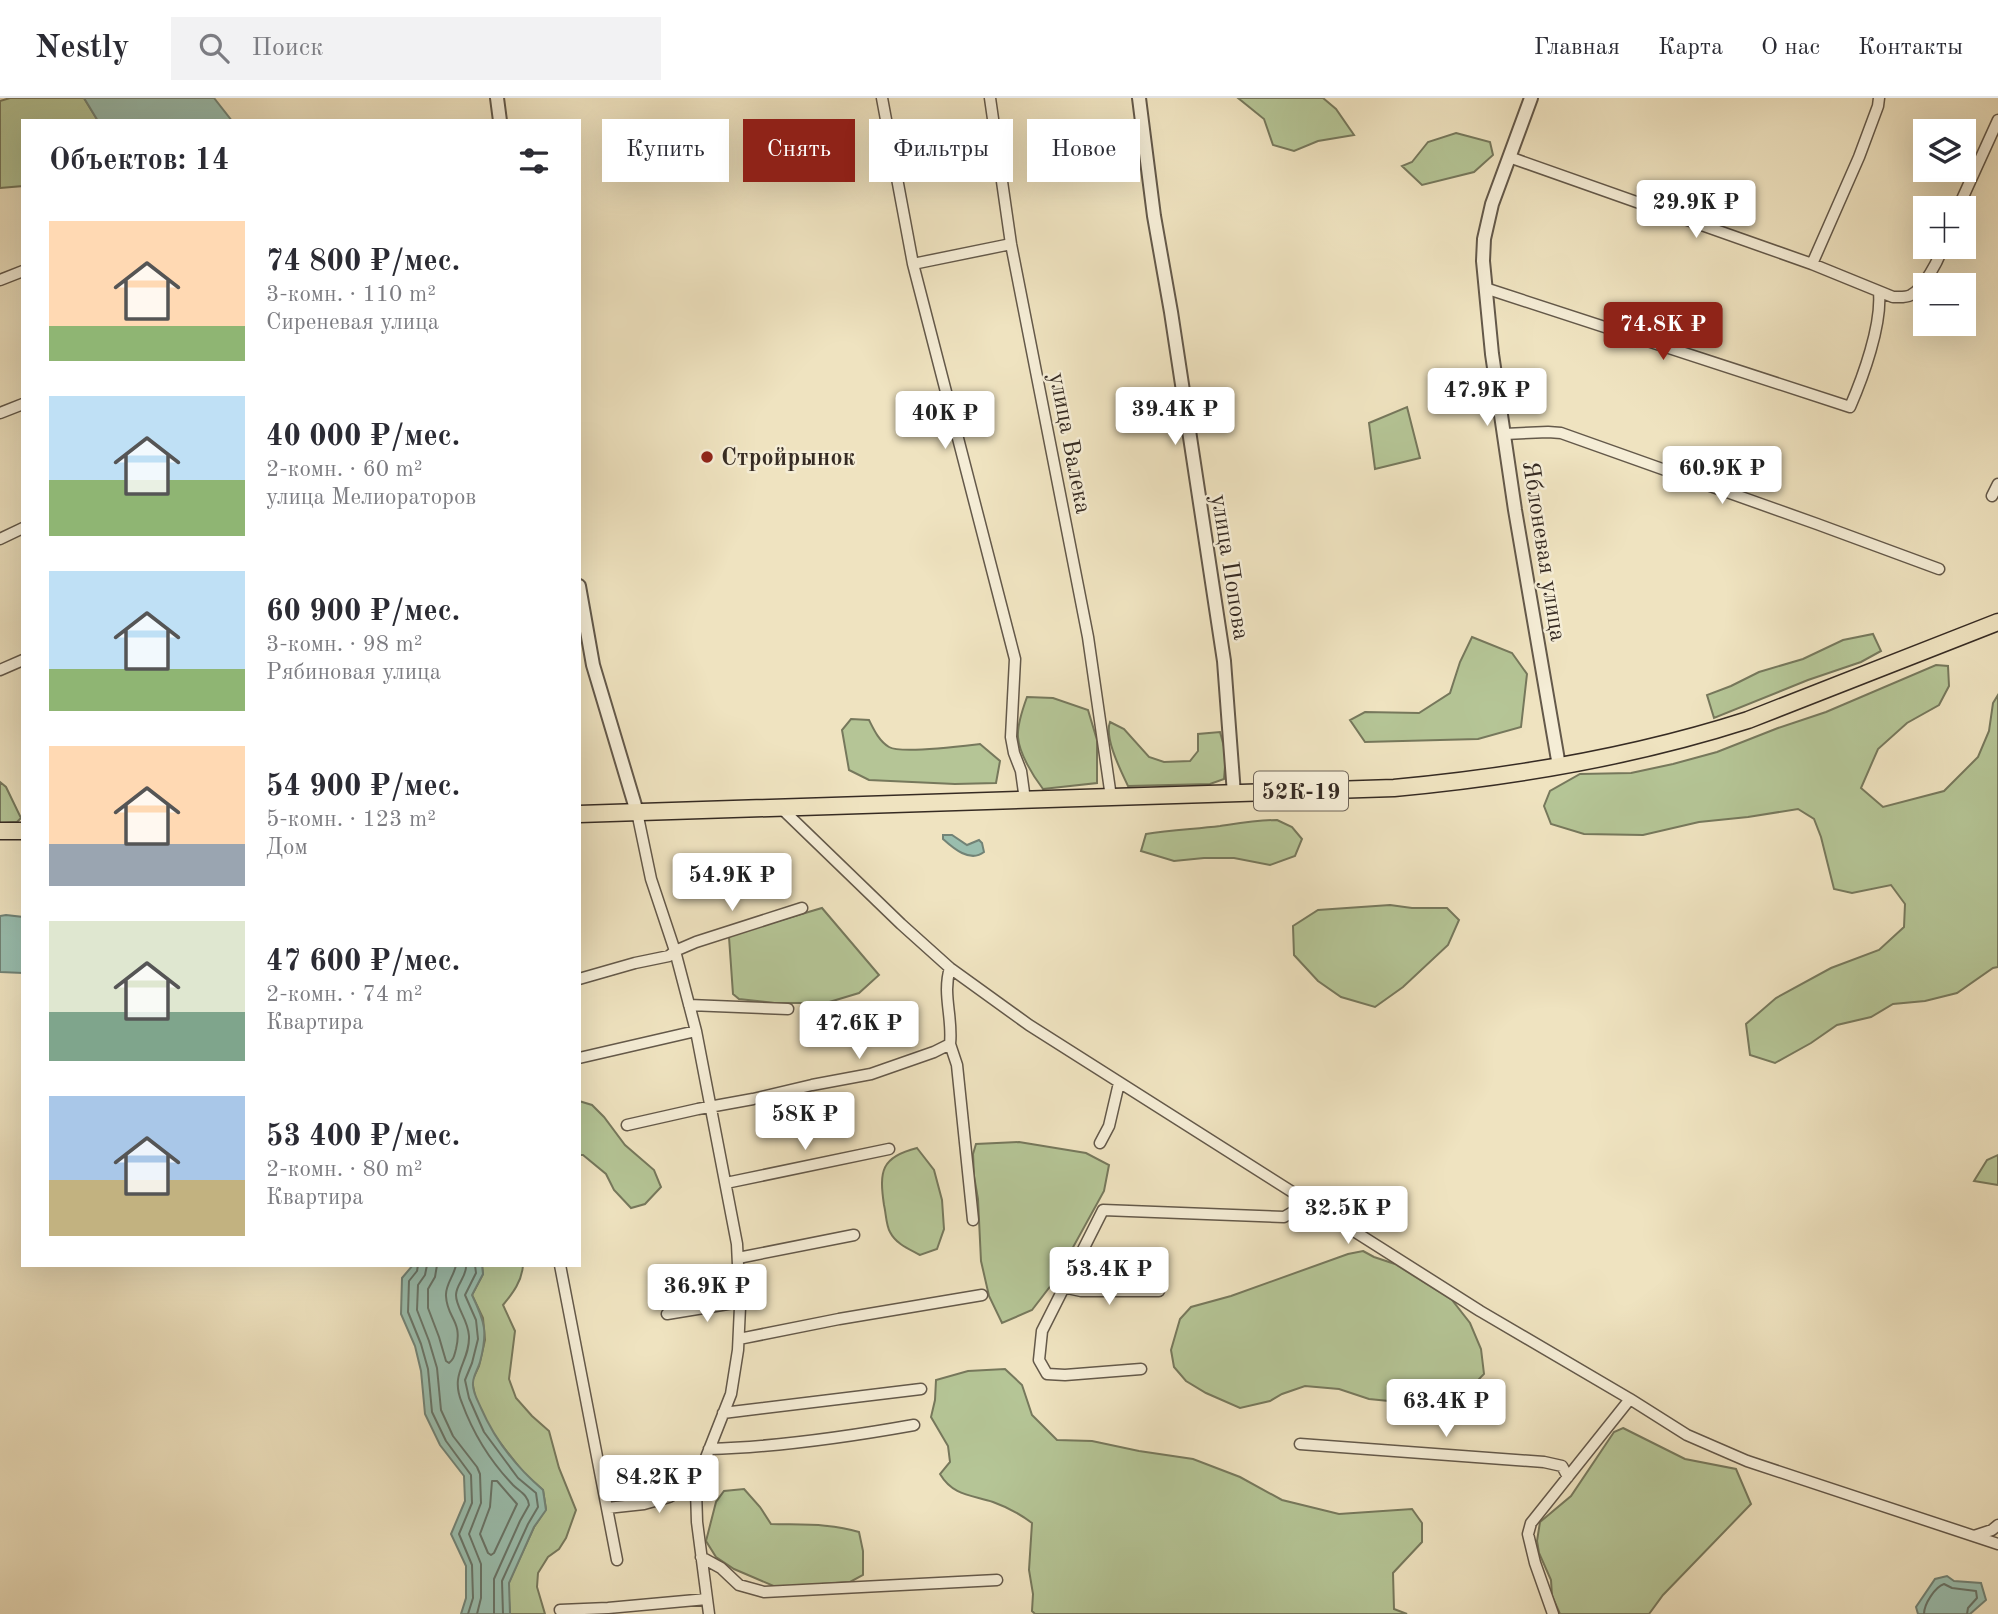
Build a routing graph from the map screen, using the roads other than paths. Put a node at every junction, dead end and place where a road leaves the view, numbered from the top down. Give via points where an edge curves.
1 (497, 98) edge
2 (882, 98) edge
3 (990, 98) edge
4 (1139, 98) edge
5 (1531, 98) edge
6 (1879, 98) edge
7 (500, 119) edge
8 (1998, 120) edge
9 (1508, 157) junction
10 (1963, 196) edge
11 (1011, 244) junction
12 (1936, 259) edge
13 (913, 264) junction
14 (1812, 264) junction
15 (21, 272) edge
16 (0, 280) edge
17 (1485, 288) junction
18 (1879, 292) junction
19 (21, 405) edge
20 (0, 413) edge
21 (1505, 434) junction
22 (1998, 484) edge
23 (1993, 496) dead end
24 (21, 529) edge
25 (0, 538) edge
26 (1939, 569) dead end
27 (581, 597) edge
28 (1998, 622) edge
29 (21, 661) edge
30 (0, 670) edge
31 (1559, 766) junction
32 (1234, 793) junction
33 (1111, 797) junction
34 (1025, 800) junction
35 (781, 808) junction
36 (637, 812) junction
37 (581, 814) edge
38 (0, 831) edge
39 (21, 831) edge
40 (802, 908) dead end
41 (675, 951) junction
42 (950, 968) junction
43 (581, 978) edge
44 (689, 1005) junction
45 (788, 1009) dead end
46 (696, 1031) junction
47 (950, 1044) junction
48 (581, 1058) edge
49 (1119, 1083) junction
50 (712, 1106) junction
51 (627, 1125) dead end
52 (1100, 1143) dead end
53 (889, 1149) dead end
54 (726, 1183) junction
55 (1300, 1198) junction
56 (973, 1220) dead end
57 (855, 1236) dead end
58 (738, 1258) junction
59 (560, 1267) edge
60 (1063, 1287) junction
61 (1159, 1291) dead end
62 (982, 1295) dead end
63 (740, 1302) junction
64 (667, 1314) dead end
65 (739, 1339) junction
66 (1141, 1369) dead end
67 (921, 1389) dead end
68 (1630, 1399) junction
69 (723, 1413) junction
70 (914, 1425) dead end
71 (1300, 1444) dead end
72 (709, 1448) junction
73 (1568, 1477) junction
74 (698, 1481) junction
75 (607, 1508) junction
76 (1998, 1525) edge
77 (1973, 1536) junction
78 (1998, 1544) edge
79 (701, 1557) junction
80 (617, 1560) dead end
81 (997, 1580) dead end
82 (706, 1599) junction
83 (560, 1610) dead end
84 (709, 1614) edge
85 (1553, 1614) edge

1 - 7 street
2 - 13 street
3 - 11 street, улица Валека
4 - 32 street, улица Попова via 1224,661
5 - 9 street, Яблоневая улица
6 - 14 street via 1859,157
8 - 10 street
9 - 14 street
9 - 17 street, Яблоневая улица via 1487,220
11 - 13 street
11 - 33 street, улица Валека via 1088,637
12 - 18 street via 1913,294 1893,297
13 - 34 street via 1014,659 1011,737
14 - 18 street
15 - 16 street
17 - 18 street via 1850,407 1880,312
17 - 21 street, Яблоневая улица
19 - 20 street
21 - 26 street via 1561,433
21 - 31 street, Яблоневая улица
22 - 23 street
24 - 25 street
27 - 36 street via 593,665
28 - 31 main road, 52К-19 via 1748,720 1678,741
29 - 30 street
31 - 32 main road, 52К-19 via 1420,785
32 - 33 main road, 52К-19
33 - 34 main road, 52К-19
34 - 35 main road, 52К-19
35 - 36 main road, 52К-19
35 - 42 street
36 - 37 main road, 52К-19
36 - 41 street via 651,880
38 - 39 main road
40 - 41 street
41 - 43 street
41 - 44 street
42 - 47 street via 945,982
42 - 49 street
44 - 45 street
44 - 46 street
46 - 48 street
46 - 50 street
47 - 50 street via 871,1074
47 - 56 street via 957,1065
49 - 52 street
49 - 55 street
50 - 51 street
50 - 54 street
53 - 54 street
54 - 58 street
55 - 60 street via 1296,1210 1284,1217 1103,1210
55 - 68 street
57 - 58 street
58 - 63 street
59 - 75 street
60 - 61 street
60 - 66 street via 1042,1331 1039,1360 1047,1374
62 - 65 street
63 - 64 street
63 - 65 street
65 - 69 street via 731,1394
67 - 69 street
68 - 73 street
68 - 77 street via 1688,1435 1728,1453
69 - 72 street
70 - 72 street via 751,1447
71 - 73 street via 1544,1462 1562,1466
72 - 74 street
73 - 85 street via 1531,1523 1528,1534
74 - 75 street via 669,1497
74 - 79 street
75 - 80 street
76 - 77 street
77 - 78 street
79 - 81 street via 739,1585 764,1592
79 - 82 street
82 - 83 street
82 - 84 street

